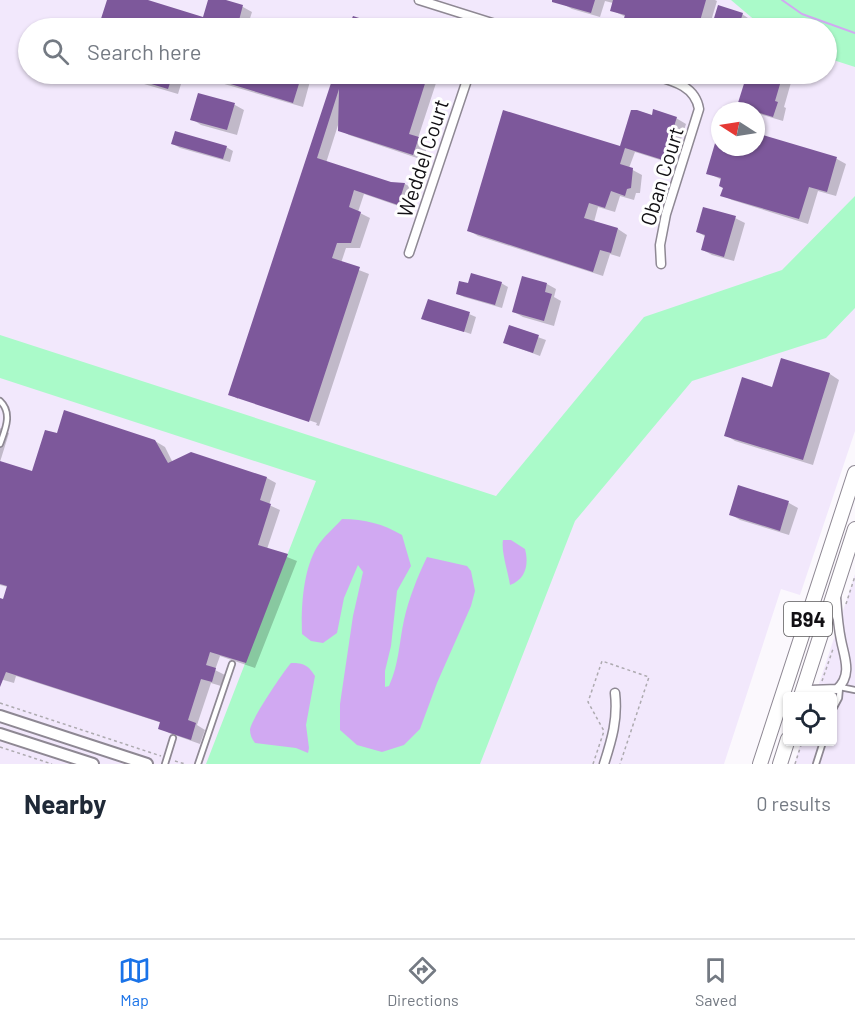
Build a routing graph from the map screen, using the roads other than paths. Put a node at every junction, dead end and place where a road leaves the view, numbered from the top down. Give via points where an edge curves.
1 (419, 0) edge
2 (466, 18) edge
3 (466, 84) edge
4 (682, 84) edge
5 (409, 253) dead end
6 (662, 264) dead end
7 (0, 401) edge
8 (0, 444) edge
9 (855, 473) edge
10 (851, 497) edge
11 (855, 529) edge
12 (836, 588) junction
13 (232, 664) dead end
14 (840, 687) junction
15 (828, 689) junction
16 (855, 690) edge
17 (802, 692) edge
18 (807, 692) edge
19 (830, 692) edge
20 (615, 693) dead end
21 (837, 701) edge
22 (0, 716) edge
23 (0, 734) edge
24 (173, 738) dead end
25 (786, 746) edge
26 (821, 746) edge
27 (166, 761) edge
28 (93, 764) edge
29 (147, 764) edge
30 (198, 764) edge
31 (604, 764) edge
32 (760, 764) edge
33 (780, 764) edge
34 (816, 764) edge

1 - 2 street
3 - 5 street, Weddel Court
4 - 6 street, Oban Court via 696,100 698,114 662,231
7 - 8 lane via 7,415
9 - 10 main road, B94
10 - 32 main road, B94
11 - 12 main road, B94
12 - 14 street via 841,642 847,660
12 - 17 main road, B94
13 - 30 lane
14 - 15 street
14 - 16 lane
14 - 21 lane
15 - 18 street
15 - 19 lane
20 - 31 street via 615,730
22 - 29 street
23 - 28 street
24 - 27 lane
25 - 33 main road
26 - 34 lane

